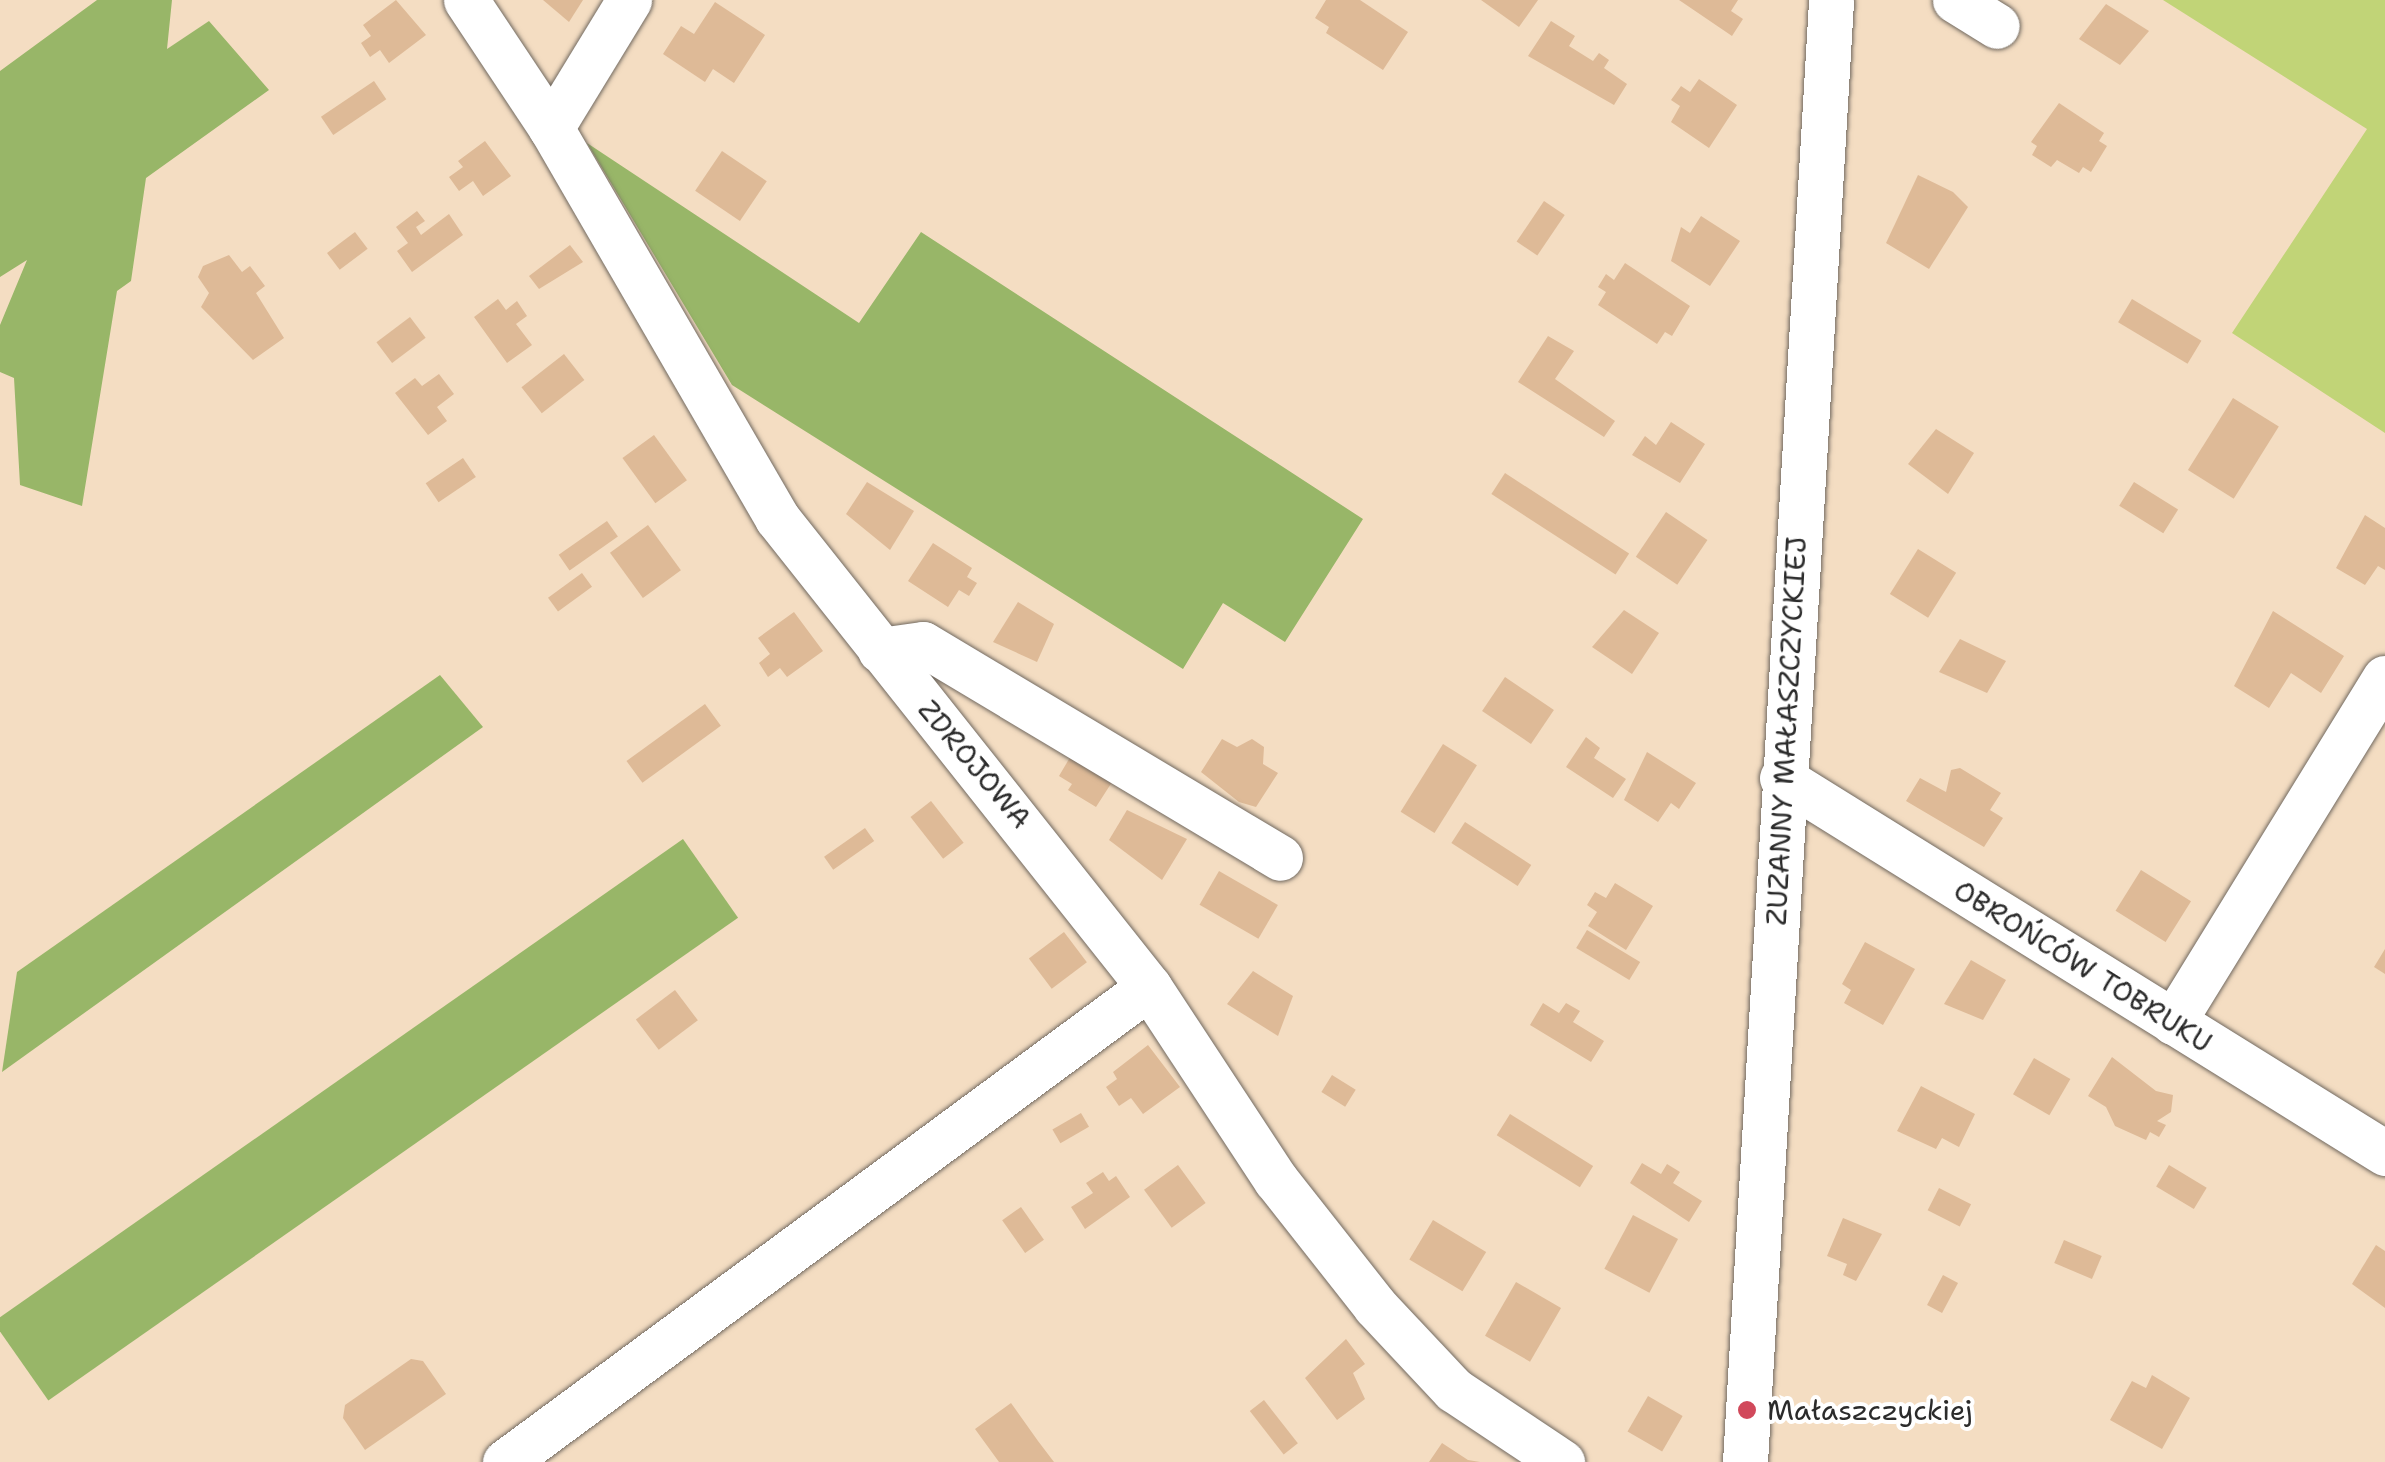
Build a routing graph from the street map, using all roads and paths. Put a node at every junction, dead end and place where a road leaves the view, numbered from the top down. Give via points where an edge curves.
1 (466, 0) edge
2 (628, 0) edge
3 (1831, 0) edge
4 (1955, 0) edge
5 (1997, 26) dead end
6 (551, 128) junction
7 (880, 650) junction
8 (2385, 678) edge
9 (1782, 778) junction
10 (1280, 858) dead end
11 (1150, 987) junction
12 (2173, 1022) junction
13 (2385, 1153) edge
14 (505, 1462) edge
15 (1562, 1462) edge
16 (1745, 1462) edge

1 - 6 street, ZDROJOWA
2 - 6 street
3 - 9 street, ZUZANNY MAŁASZCZYCKIEJ
4 - 5 street
6 - 7 street, ZDROJOWA via 777,518
7 - 10 street via 923,644
7 - 11 street, ZDROJOWA
8 - 12 street
9 - 12 street, OBROŃCÓW TOBRUKU
9 - 16 street, ZUZANNY MAŁASZCZYCKIEJ
11 - 14 street
11 - 15 street, ZDROJOWA via 1276,1180 1374,1306 1454,1390
12 - 13 street, OBROŃCÓW TOBRUKU

